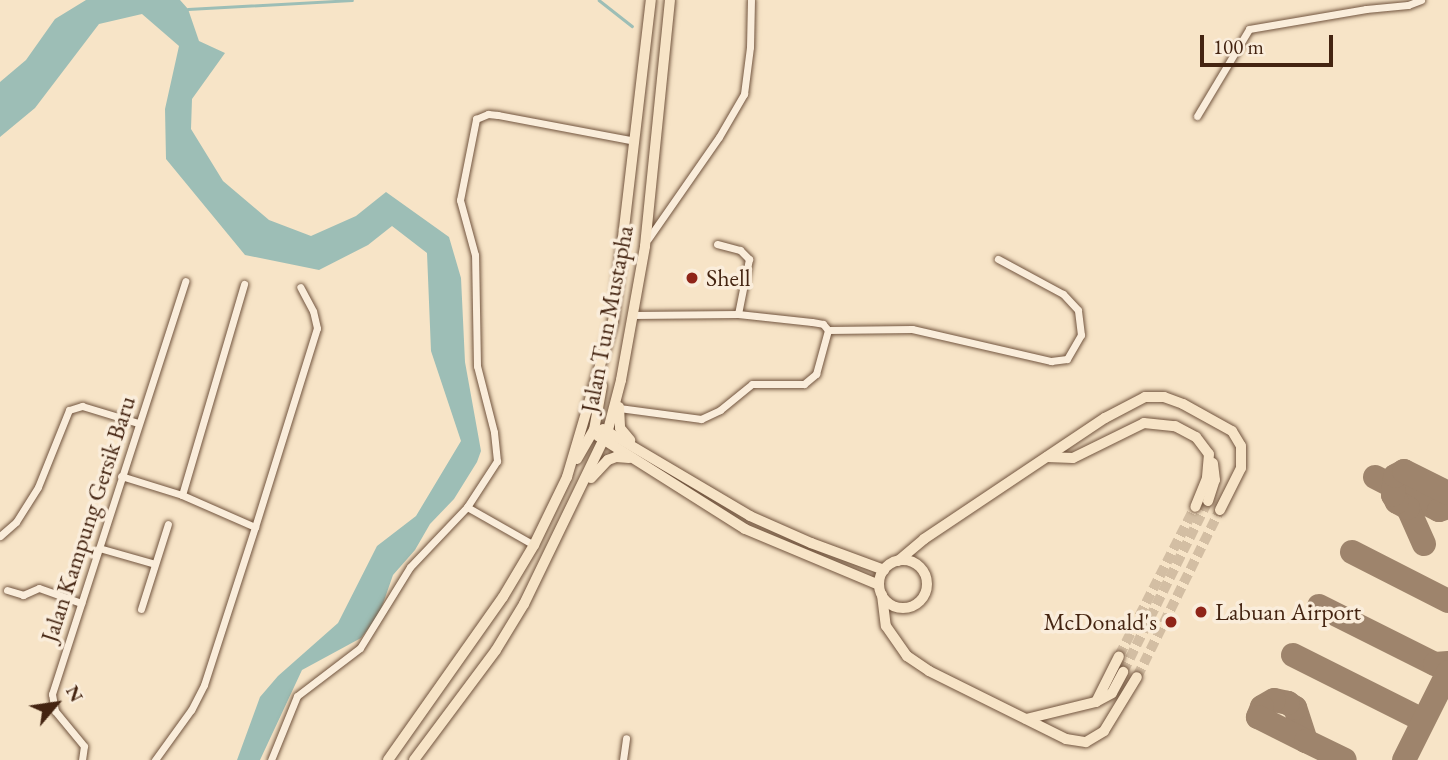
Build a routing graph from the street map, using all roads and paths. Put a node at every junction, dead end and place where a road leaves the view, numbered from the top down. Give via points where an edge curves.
1 (670, 0) edge
2 (751, 0) edge
3 (1421, 0) edge
4 (651, 3) edge
5 (1197, 116) dead end
6 (635, 141) junction
7 (717, 244) dead end
8 (645, 246) junction
9 (998, 259) dead end
10 (185, 281) dead end
11 (244, 284) dead end
12 (300, 287) dead end
13 (738, 314) junction
14 (632, 315) junction
15 (613, 323) junction
16 (828, 330) junction
17 (621, 380) junction
18 (619, 408) junction
19 (138, 423) junction
20 (594, 430) junction
21 (606, 435) junction
22 (642, 451) junction
23 (1209, 454) junction
24 (1047, 457) junction
25 (632, 458) junction
26 (121, 476) junction
27 (567, 477) junction
28 (182, 495) junction
29 (1208, 501) tunnel mouth
30 (467, 507) junction
31 (1195, 508) tunnel mouth
32 (1220, 510) tunnel mouth
33 (564, 523) junction
34 (168, 524) dead end
35 (255, 527) junction
36 (0, 536) edge
37 (534, 545) junction
38 (99, 548) junction
39 (898, 561) junction
40 (155, 564) junction
41 (884, 570) junction
42 (7, 590) dead end
43 (881, 590) junction
44 (81, 603) junction
45 (141, 609) dead end
46 (1119, 656) tunnel mouth
47 (1123, 672) tunnel mouth
48 (1137, 677) tunnel mouth
49 (1096, 702) junction
50 (1026, 719) junction
51 (626, 738) dead end
52 (82, 760) edge
53 (155, 760) edge
54 (271, 760) edge
55 (388, 760) edge
56 (414, 760) edge
57 (623, 760) edge

1 - 8 main road, Jalan Tun Mustapha
2 - 8 street via 744,94
3 - 5 street via 1249,29
4 - 6 main road
6 - 15 main road
6 - 30 street via 488,114 476,119 460,200 475,255 477,366 494,432 496,461
7 - 13 street via 740,250 750,259
8 - 14 main road, Jalan Tun Mustapha
9 - 16 street via 1063,294 1078,310 1081,335 1067,359 1051,361 912,329
10 - 19 street, Jalan Kampung Gersik Baru
11 - 28 street
12 - 35 street via 317,328
13 - 14 street
13 - 16 street via 812,322
14 - 17 main road, Jalan Tun Mustapha
15 - 20 main road
15 - 27 main road
16 - 18 street via 816,374 804,384 752,384 701,419
17 - 18 main road
17 - 21 main road, Jalan Tun Mustapha
18 - 22 main road via 620,428
19 - 26 street, Jalan Kampung Gersik Baru
19 - 36 street via 82,406 69,410 38,487 16,522
20 - 21 main road
20 - 27 main road
21 - 22 main road
21 - 25 main road
21 - 33 main road, Jalan Tun Mustapha
22 - 41 main road via 750,516
23 - 24 main road via 1186,431 1151,422 1131,427 1073,458
23 - 29 main road via 1215,480
23 - 31 main road via 1207,478
24 - 32 main road via 1134,400 1170,398 1224,425 1241,446 1241,467
24 - 39 main road
25 - 33 main road via 616,457 602,464
25 - 43 main road via 745,529
26 - 28 street
26 - 38 street, Jalan Kampung Gersik Baru
27 - 37 main road
28 - 35 street
30 - 37 street
30 - 54 street via 410,567 360,648 297,696
33 - 56 main road, Jalan Tun Mustapha via 496,650
34 - 40 street
35 - 53 street via 204,685
37 - 55 main road via 472,645
38 - 40 street
38 - 44 street, Jalan Kampung Gersik Baru
39 - 41 main road
39 - 43 main road via 920,568 927,582 923,598 910,607 894,606
40 - 45 street
41 - 43 main road
42 - 44 street via 23,595 39,588
43 - 50 main road via 886,626 907,656
44 - 52 street, Jalan Kampung Gersik Baru via 51,700 59,718 80,737
46 - 49 main road
47 - 49 main road via 1112,693
48 - 50 main road via 1104,731 1086,742 1066,739
49 - 50 main road
51 - 57 street

